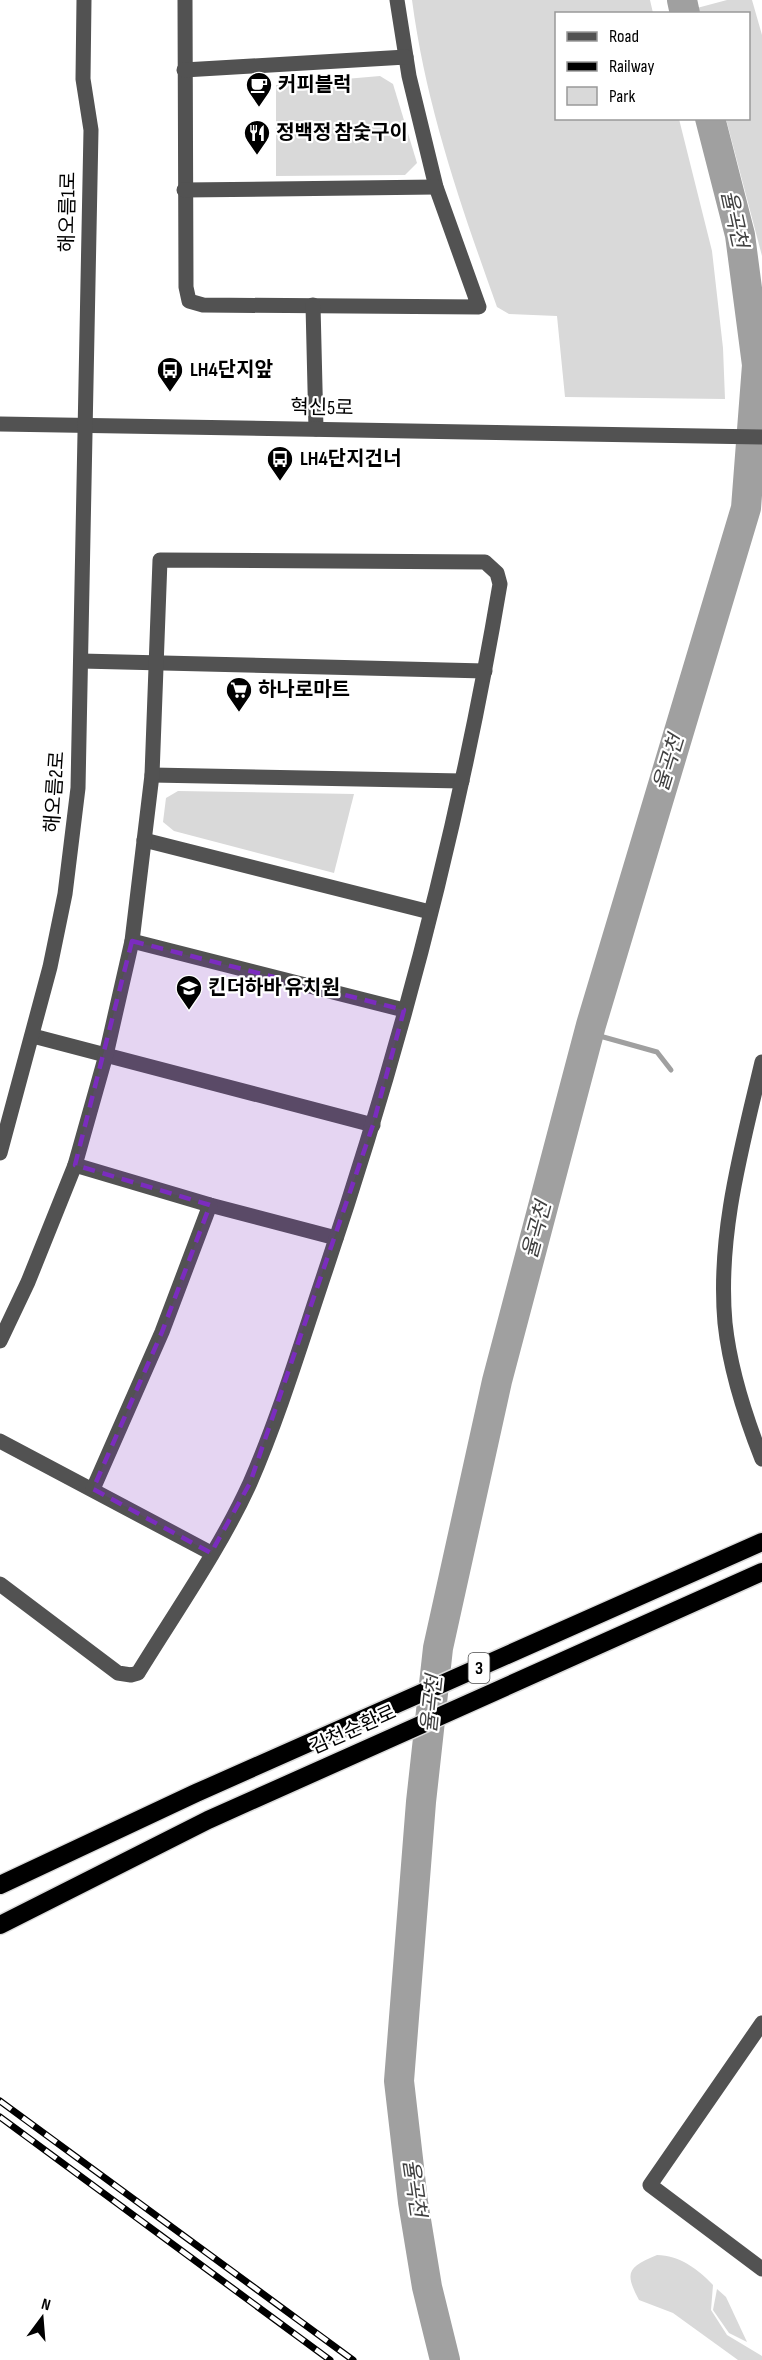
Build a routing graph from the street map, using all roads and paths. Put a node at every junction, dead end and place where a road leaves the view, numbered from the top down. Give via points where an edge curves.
1 (84, 0) edge
2 (185, 0) edge
3 (397, 0) edge
4 (406, 57) junction
5 (184, 70) junction
6 (436, 187) junction
7 (184, 190) junction
8 (314, 305) junction
9 (0, 424) edge
10 (84, 426) junction
11 (316, 429) junction
12 (762, 437) edge
13 (81, 661) junction
14 (155, 663) junction
15 (485, 671) junction
16 (152, 775) junction
17 (462, 781) junction
18 (144, 840) junction
19 (430, 912) junction
20 (132, 941) junction
21 (404, 1010) junction
22 (33, 1036) junction
23 (106, 1055) junction
24 (762, 1062) edge
25 (373, 1125) junction
26 (0, 1153) edge
27 (75, 1165) junction
28 (210, 1205) junction
29 (336, 1238) junction
30 (0, 1341) edge
31 (0, 1442) edge
32 (762, 1459) edge
33 (93, 1489) junction
34 (762, 1542) edge
35 (211, 1553) junction
36 (762, 1572) edge
37 (0, 1584) edge
38 (0, 1885) edge
39 (0, 1925) edge
40 (762, 2023) edge
41 (762, 2269) edge

1 - 10 street, 해오름1로 via 83,79 91,130
2 - 5 street
3 - 4 street
4 - 5 street
4 - 6 street
5 - 7 street
6 - 7 street
6 - 8 street via 479,307
7 - 8 street via 189,302
8 - 11 street
9 - 10 street, 혁신5로
10 - 11 street, 혁신5로
10 - 13 street, 해오름2로
11 - 12 street, 혁신5로
13 - 14 street
13 - 22 street, 해오름2로 via 72,853
14 - 15 street
14 - 15 street via 160,560 486,562 497,573 500,584
14 - 16 street
15 - 17 street
16 - 17 street
16 - 18 street
17 - 19 street
18 - 19 street
18 - 20 street
19 - 21 street
20 - 21 street
20 - 23 street
21 - 25 street
22 - 23 street
22 - 26 street, 해오름2로
23 - 25 street
23 - 27 street
24 - 32 street via 735,1181 724,1279 725,1324 737,1388
25 - 29 street
27 - 28 street
27 - 30 street
28 - 29 street
28 - 33 street via 162,1332
29 - 35 street via 249,1483
31 - 33 street
33 - 35 street
34 - 38 highway, 김천순환로 / 3 via 196,1793
35 - 37 street via 138,1672 130,1675 118,1673
36 - 39 highway, 김천순환로 / 3 via 208,1820
40 - 41 street via 650,2185

